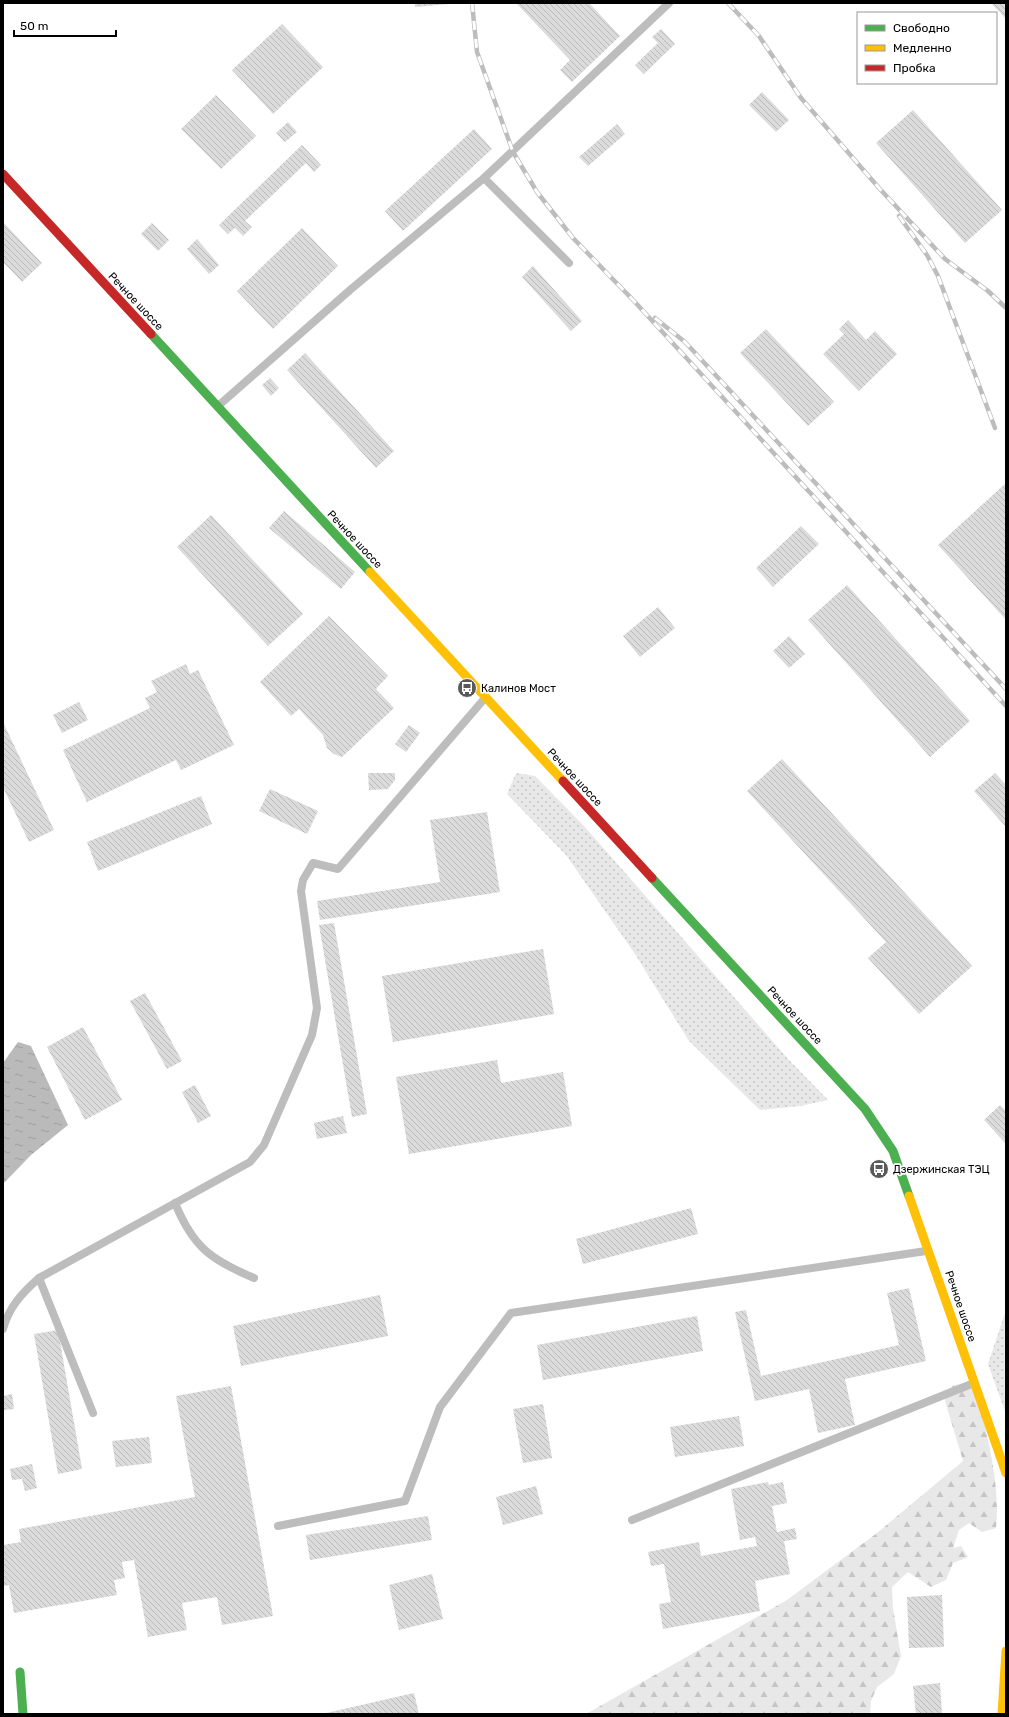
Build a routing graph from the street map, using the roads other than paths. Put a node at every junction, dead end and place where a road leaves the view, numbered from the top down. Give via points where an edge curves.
1 (669, 3) edge
2 (3, 174) edge
3 (484, 178) junction
4 (569, 263) dead end
5 (217, 406) junction
6 (485, 697) junction
7 (175, 1203) junction
8 (929, 1251) junction
9 (39, 1278) junction
10 (254, 1278) dead end
11 (3, 1329) edge
12 (975, 1383) junction
13 (93, 1413) dead end
14 (1006, 1472) edge
15 (632, 1520) dead end
16 (278, 1526) dead end
17 (1006, 1651) edge
18 (20, 1672) dead end
19 (23, 1714) edge
20 (1002, 1714) edge

1 - 3 lane
2 - 5 street, Речное шоссе
3 - 4 lane
3 - 5 lane
5 - 6 street, Речное шоссе
6 - 7 lane via 338,869 313,863 303,880 301,891 316,1008 312,1035 264,1146 250,1162
6 - 8 street, Речное шоссе via 865,1109 893,1151
7 - 9 lane
7 - 10 lane via 184,1225 208,1254 228,1268
8 - 12 street, Речное шоссе
8 - 16 lane via 511,1313 440,1407 405,1501
9 - 11 lane via 21,1294 7,1316
9 - 13 lane
12 - 14 street, Речное шоссе
12 - 15 lane
17 - 20 street
18 - 19 street

